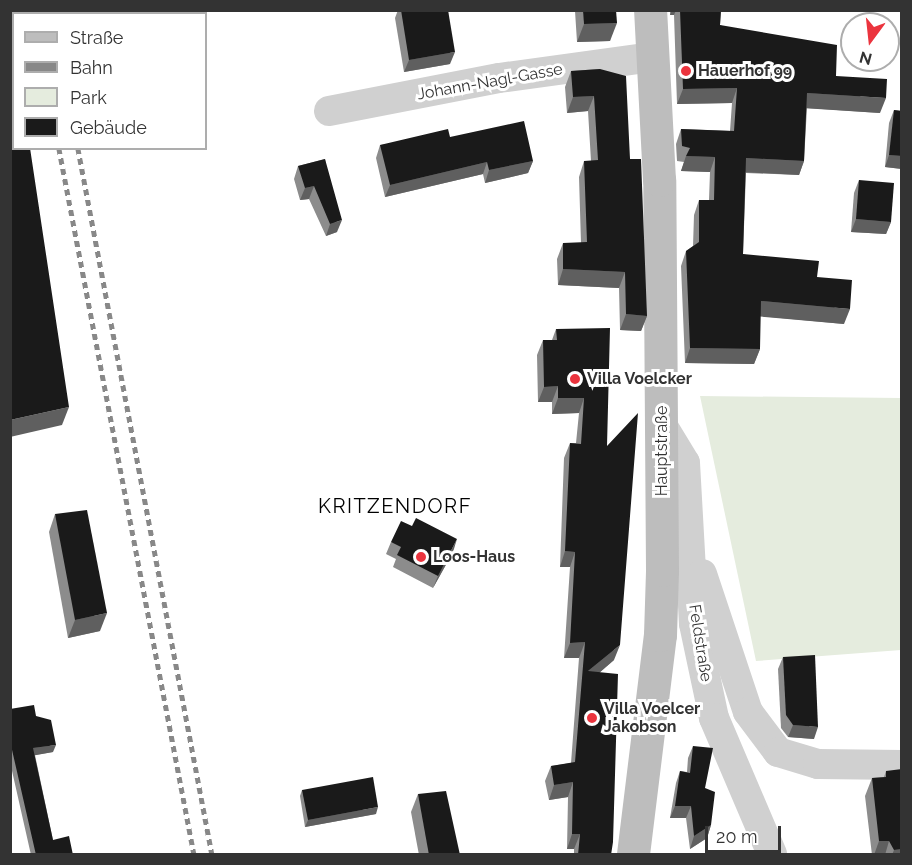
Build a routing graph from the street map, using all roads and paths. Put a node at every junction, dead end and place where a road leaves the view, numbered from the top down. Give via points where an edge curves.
1 (650, 10) edge
2 (652, 57) junction
3 (329, 111) dead end
4 (662, 425) junction
5 (688, 531) junction
6 (902, 765) edge
7 (633, 855) edge
8 (772, 855) edge

1 - 2 main road, Hauptstraße
2 - 3 street, Johann-Nagl-Gasse via 499,78
2 - 4 main road, Hauptstraße
4 - 5 street, Feldstraße via 685,462
4 - 7 main road, Hauptstraße via 660,635
5 - 6 street via 748,712 778,752 818,764
5 - 8 street, Feldstraße via 694,624 714,718

